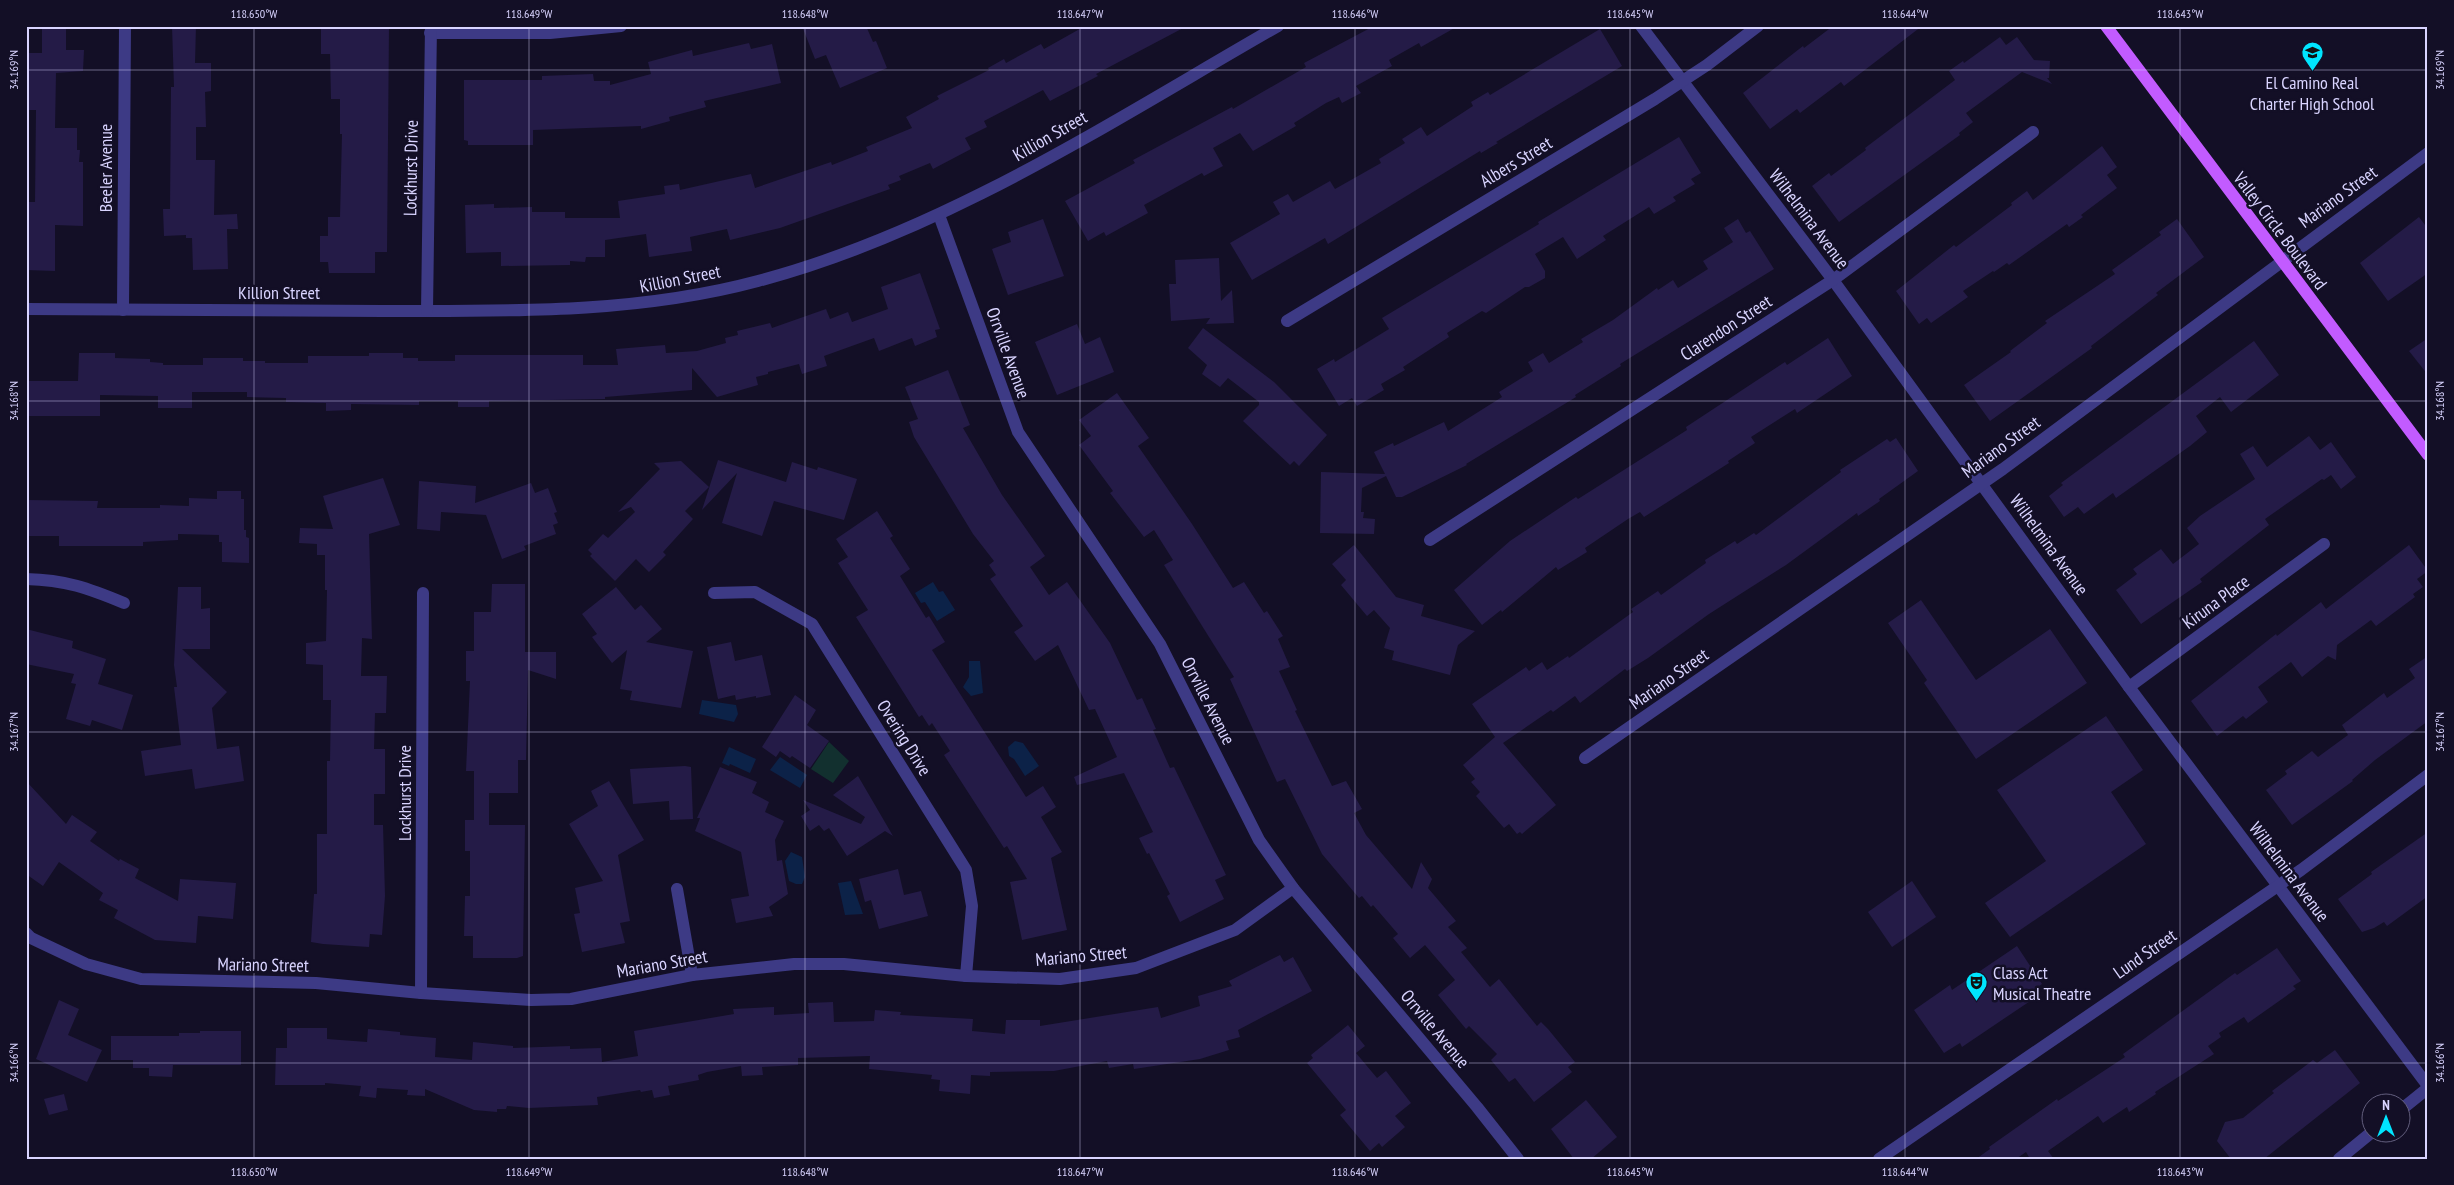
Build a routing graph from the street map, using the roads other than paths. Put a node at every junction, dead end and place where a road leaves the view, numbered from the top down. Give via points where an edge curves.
1 (124, 26) edge
2 (621, 26) edge
3 (1278, 26) edge
4 (1641, 26) edge
5 (1758, 26) edge
6 (2106, 26) edge
7 (431, 30) edge
8 (1683, 82) junction
9 (2033, 132) dead end
10 (2428, 152) edge
11 (938, 215) junction
12 (2281, 261) junction
13 (1833, 280) junction
14 (26, 309) edge
15 (123, 310) junction
16 (427, 311) junction
17 (1286, 320) dead end
18 (2428, 455) edge
19 (1982, 483) junction
20 (1430, 540) dead end
21 (2324, 544) dead end
22 (26, 580) edge
23 (423, 593) dead end
24 (714, 593) dead end
25 (124, 604) dead end
26 (2129, 686) junction
27 (1585, 758) dead end
28 (2428, 775) edge
29 (2276, 884) junction
30 (1293, 888) junction
31 (677, 889) dead end
32 (26, 933) edge
33 (692, 975) junction
34 (966, 976) junction
35 (421, 993) junction
36 (2428, 1087) edge
37 (2412, 1101) edge
38 (2362, 1140) edge
39 (1518, 1159) edge
40 (1880, 1159) edge
41 (2339, 1159) edge

1 - 15 street, Beeler Avenue
2 - 7 street via 550,33
3 - 11 street, Killion Street via 984,194
4 - 8 street, Wilhelmina Avenue
5 - 8 street, Albers Street
6 - 12 main road, Valley Circle Boulevard
7 - 16 street, Lockhurst Drive
8 - 13 street, Wilhelmina Avenue
8 - 17 street, Albers Street
9 - 13 street, Clarendon Street
10 - 12 street, Mariano Street
11 - 16 street, Killion Street via 862,247 757,282 635,305
11 - 30 street, Orrville Avenue via 1018,432 1160,644 1259,840
12 - 18 main road, Valley Circle Boulevard
12 - 19 street, Mariano Street
13 - 19 street, Wilhelmina Avenue
13 - 20 street, Clarendon Street
14 - 15 street, Killion Street
15 - 16 street, Killion Street
19 - 26 street, Wilhelmina Avenue
19 - 27 street, Mariano Street
21 - 26 street, Kiruna Place
22 - 25 street via 51,580 82,586
23 - 35 street, Lockhurst Drive
24 - 34 street, Overing Drive via 755,592 812,624 966,870 972,906
26 - 29 street, Wilhelmina Avenue
28 - 29 street, Lund Street via 2300,870
29 - 36 street, Wilhelmina Avenue
29 - 40 street, Lund Street
30 - 34 street, Mariano Street via 1234,930 1136,968 1060,979
30 - 39 street, Orrville Avenue
31 - 33 street
32 - 35 street, Mariano Street via 86,964 140,980 316,983
33 - 34 street, Mariano Street via 794,964 844,964
33 - 35 street, Mariano Street via 571,999 531,1000
36 - 37 street
38 - 41 street

